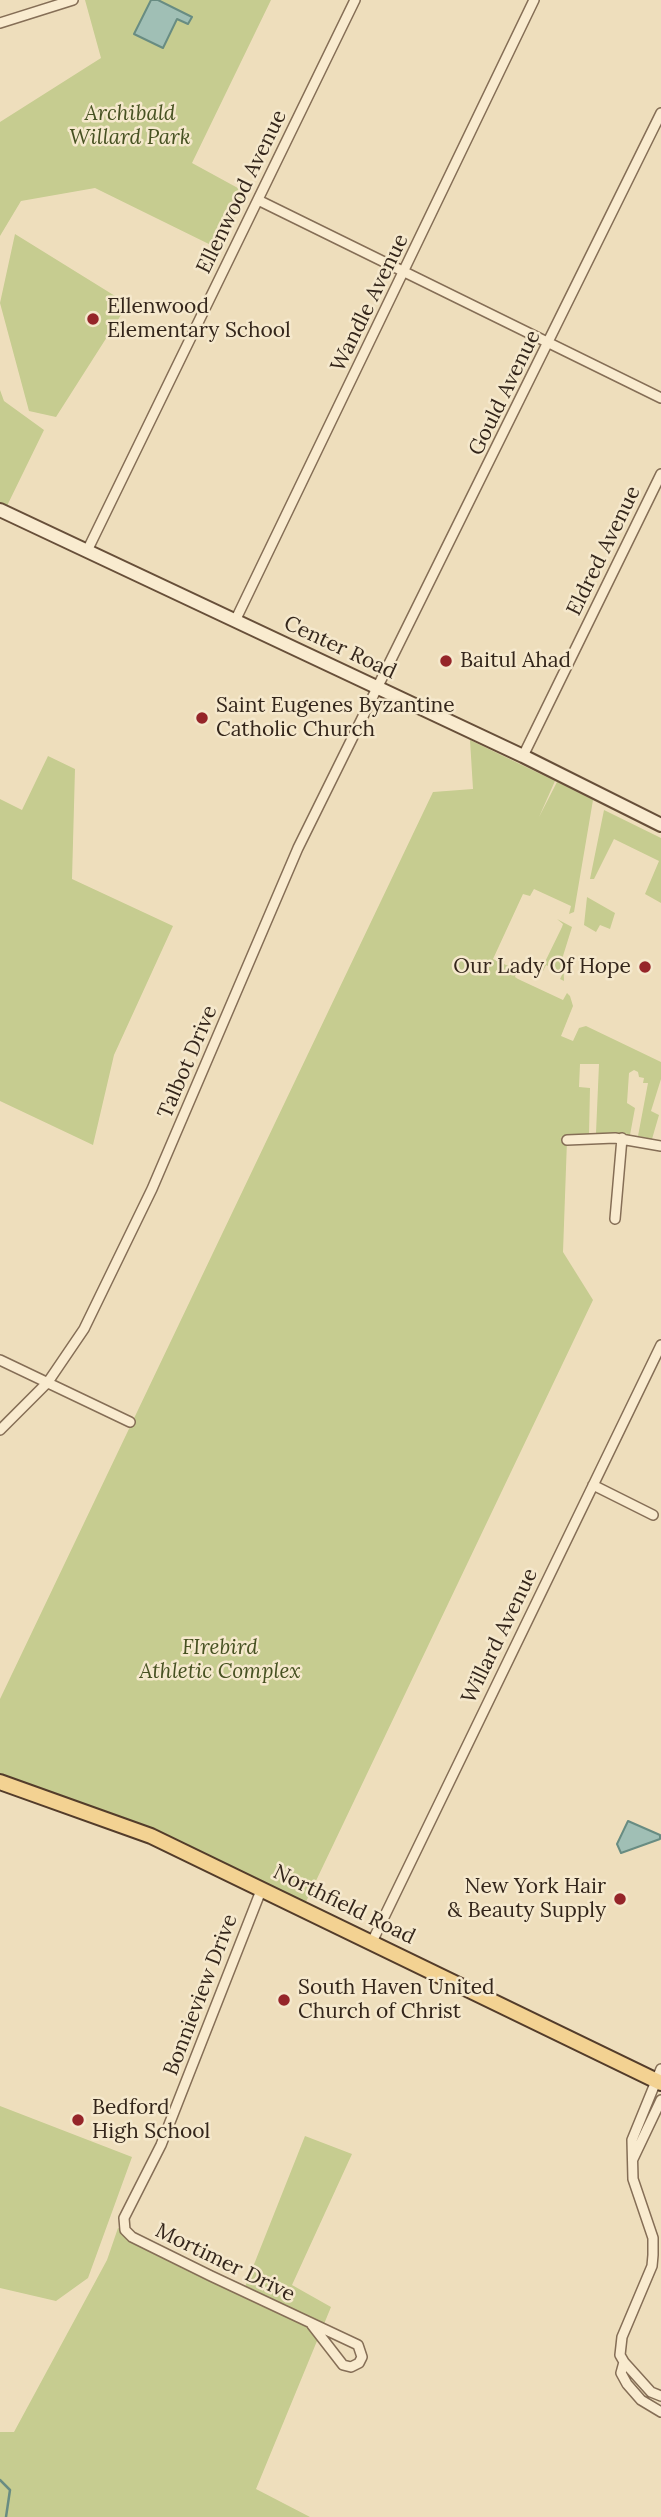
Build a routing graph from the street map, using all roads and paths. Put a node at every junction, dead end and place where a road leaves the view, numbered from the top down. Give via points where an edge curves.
1 (73, 0) edge
2 (355, 0) edge
3 (534, 0) edge
4 (0, 23) edge
5 (661, 113) edge
6 (258, 200) junction
7 (404, 274) junction
8 (549, 344) junction
9 (661, 398) edge
10 (661, 474) edge
11 (0, 510) edge
12 (87, 551) junction
13 (235, 621) junction
14 (379, 688) junction
15 (523, 756) junction
16 (661, 825) edge
17 (622, 1139) junction
18 (567, 1140) dead end
19 (661, 1146) edge
20 (615, 1219) dead end
21 (661, 1345) edge
22 (0, 1360) edge
23 (48, 1382) junction
24 (130, 1422) dead end
25 (0, 1430) edge
26 (593, 1485) junction
27 (653, 1515) dead end
28 (0, 1782) edge
29 (262, 1888) junction
30 (372, 1942) junction
31 (659, 2078) edge
32 (661, 2100) edge
33 (632, 2161) junction
34 (125, 2230) joint
35 (312, 2325) junction
36 (624, 2362) junction
37 (661, 2396) edge
38 (661, 2412) edge

1 - 4 street
2 - 6 street, Ellenwood Avenue
3 - 7 street, Wandle Avenue
5 - 8 street, Gould Avenue
6 - 7 street
6 - 12 street, Ellenwood Avenue
7 - 8 street
7 - 13 street, Wandle Avenue
8 - 9 street
8 - 14 street, Gould Avenue
10 - 15 street, Eldred Avenue
11 - 12 main road, Center Road
12 - 13 main road, Center Road
13 - 14 main road, Center Road
14 - 15 main road, Center Road
14 - 23 street, Talbot Drive via 298,848 152,1189 84,1329
15 - 16 main road, Center Road
17 - 18 street
17 - 19 street
17 - 20 street
21 - 26 street, Willard Avenue
22 - 23 street
23 - 24 street
23 - 25 street, Talbot Drive
26 - 27 street
26 - 30 street, Willard Avenue
28 - 29 main road, Northfield Road via 141,1832
29 - 30 main road, Northfield Road
29 - 34 street, Bonnieview Drive via 161,2145 124,2218
30 - 31 main road, Northfield Road
31 - 33 street via 634,2133
32 - 33 street
33 - 36 street via 633,2179 653,2238 653,2255 622,2337
34 - 35 street, Mortimer Drive
35 - 35 street, Mortimer Drive via 343,2365 359,2363 358,2345
36 - 37 street via 651,2392
36 - 38 street via 621,2374 627,2384

